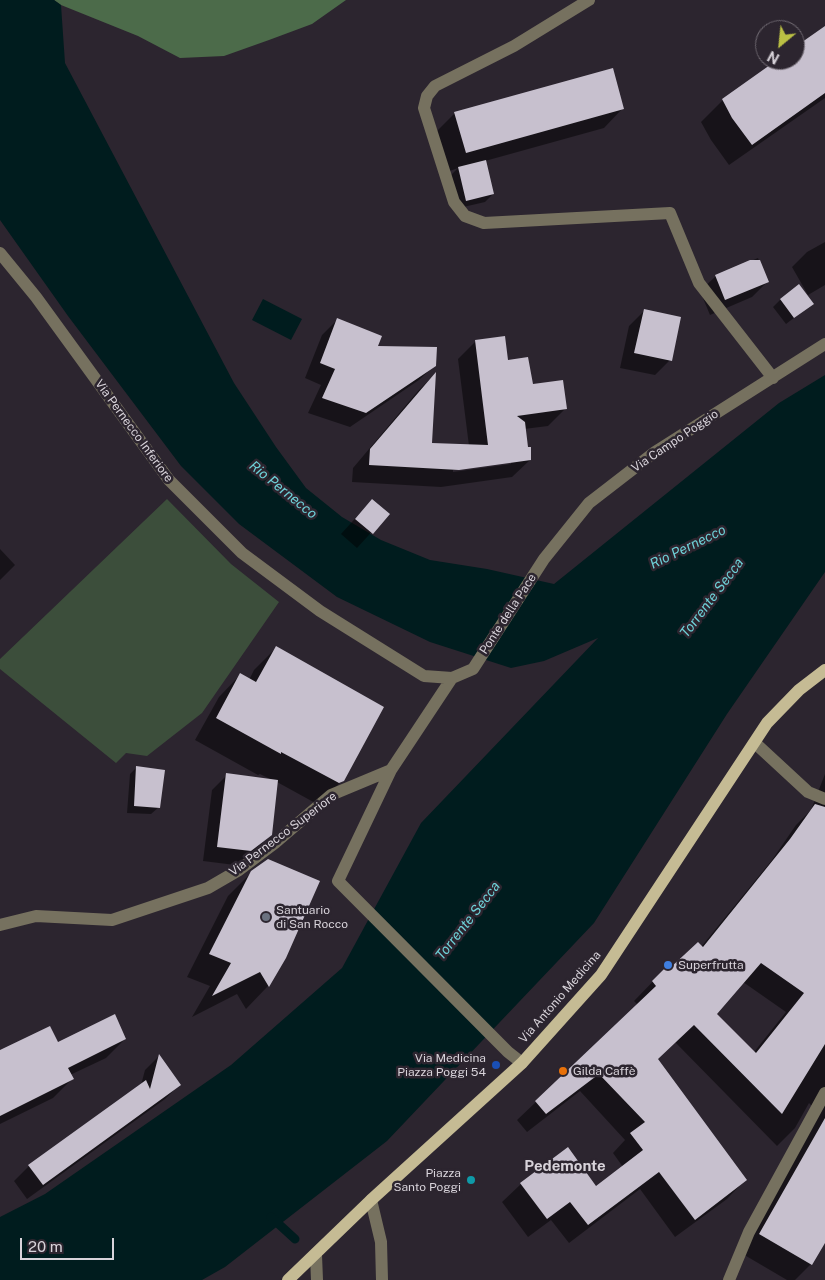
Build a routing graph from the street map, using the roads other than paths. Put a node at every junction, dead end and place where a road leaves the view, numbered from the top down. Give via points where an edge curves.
1 (590, 0) edge
2 (0, 253) edge
3 (825, 344) edge
4 (773, 378) junction
5 (544, 559) joint
6 (825, 670) edge
7 (452, 678) junction
8 (755, 743) junction
9 (392, 770) junction
10 (825, 799) edge
11 (0, 925) edge
12 (522, 1063) junction
13 (825, 1093) edge
14 (372, 1200) junction
15 (316, 1255) junction
16 (288, 1280) edge
17 (317, 1280) edge
18 (382, 1280) edge
19 (729, 1280) edge

1 - 4 street via 514,46 435,86 426,96 424,108 454,202 465,216 484,223 670,213 699,283
2 - 7 street, Via Pernecco Inferiore via 42,304 169,480 242,553 320,611 424,676
3 - 4 street, Via Campo Poggio
4 - 5 street, Via Campo Poggio via 655,452 589,503
5 - 7 street, Ponte della Pace via 472,668
6 - 8 main road, Via Antonio Medicina via 798,690 768,723
7 - 9 street
8 - 10 street via 808,792
8 - 12 main road, Via Antonio Medicina via 601,975
9 - 11 street, Via Pernecco Superiore via 331,795 239,870 208,888 112,920 36,916
9 - 12 street via 338,881
12 - 14 main road, Via Antonio Medicina
13 - 19 street via 750,1232
14 - 15 main road, Via Antonio Medicina
14 - 18 street via 381,1242
15 - 16 main road, Via Antonio Medicina
15 - 17 street

